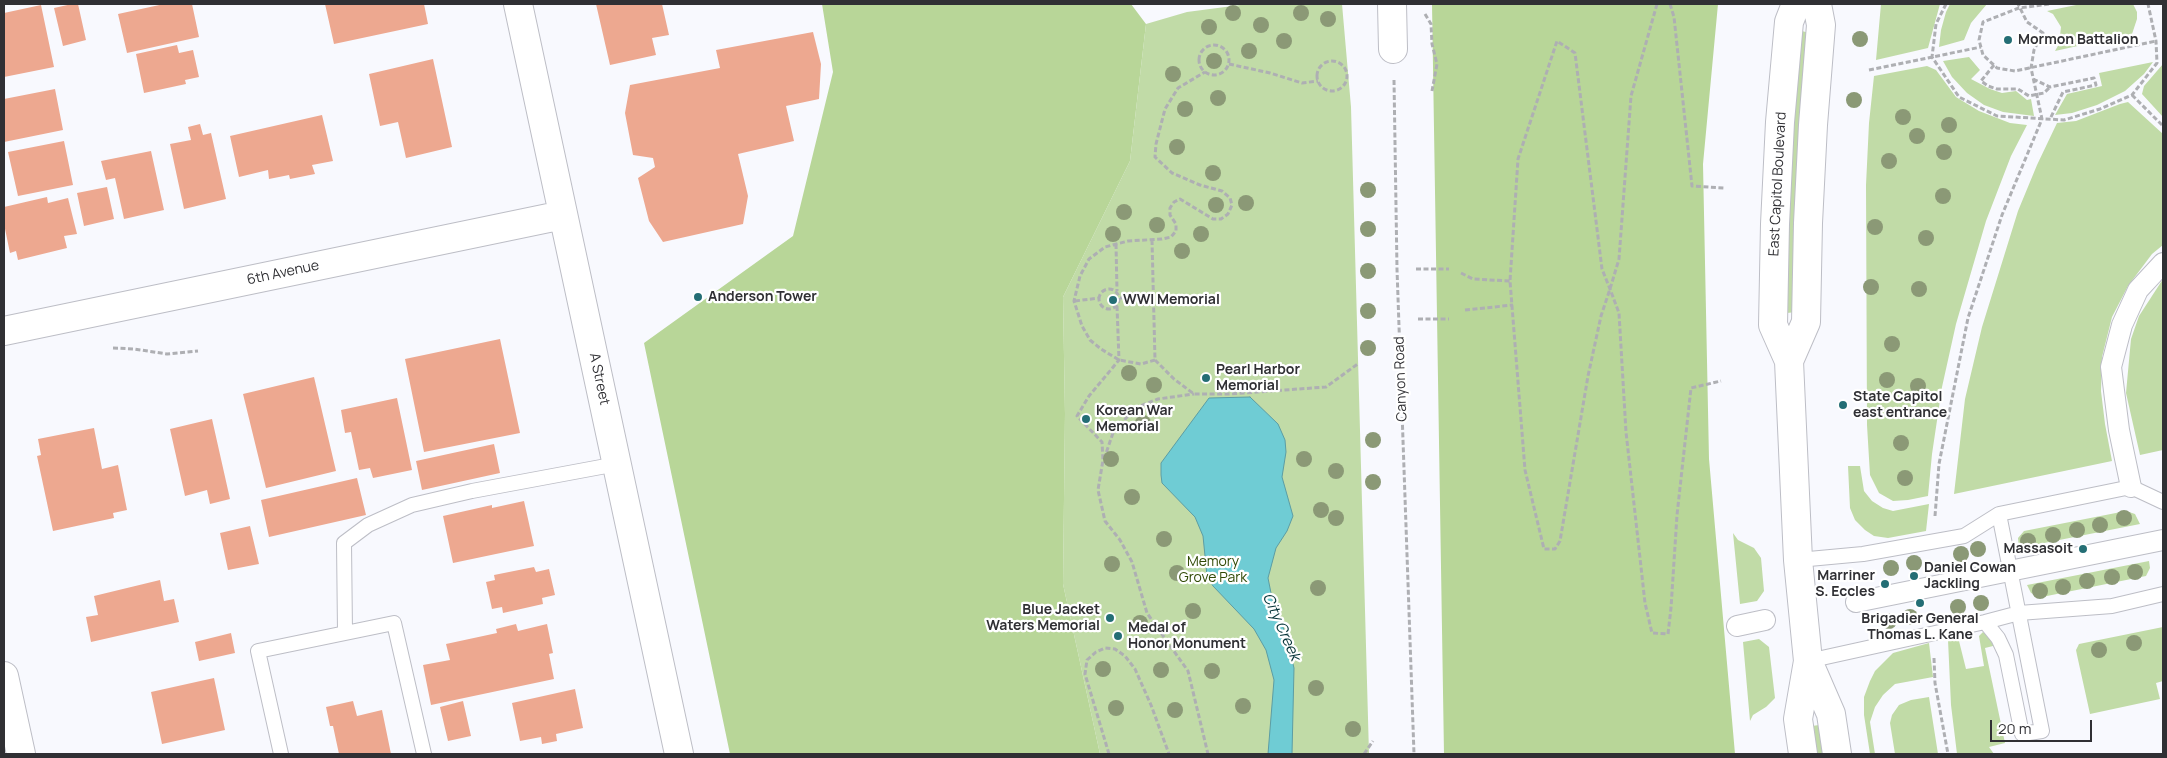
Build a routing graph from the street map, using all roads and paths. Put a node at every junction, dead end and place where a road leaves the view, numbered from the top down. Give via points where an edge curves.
1 (518, 4) edge
2 (1392, 4) edge
3 (1657, 4) edge
4 (1670, 4) edge
5 (1796, 4) edge
6 (1817, 4) edge
7 (1946, 4) edge
8 (2049, 4) edge
9 (2148, 4) edge
10 (2018, 6) edge
11 (1431, 24) dead end
12 (2156, 41) junction
13 (1981, 47) junction
14 (1393, 49) joint
15 (1932, 57) junction
16 (1228, 64) junction
17 (1994, 65) junction
18 (2031, 68) junction
19 (1869, 70) dead end
20 (1205, 72) junction
21 (2033, 79) junction
22 (1318, 81) junction
23 (2050, 87) junction
24 (1432, 91) dead end
25 (2037, 94) junction
26 (2132, 95) junction
27 (2042, 119) junction
28 (2050, 119) junction
29 (2163, 126) edge
30 (1724, 188) dead end
31 (563, 214) junction
32 (1152, 240) junction
33 (1116, 244) junction
34 (2163, 263) edge
35 (1416, 269) dead end
36 (1449, 269) dead end
37 (1461, 273) dead end
38 (1510, 281) junction
39 (1610, 288) junction
40 (1117, 291) junction
41 (1153, 297) junction
42 (1099, 298) junction
43 (1120, 298) junction
44 (1074, 301) junction
45 (1513, 305) junction
46 (1117, 306) junction
47 (1464, 310) dead end
48 (1449, 319) dead end
49 (1418, 320) dead end
50 (4, 330) edge
51 (113, 348) dead end
52 (198, 351) dead end
53 (1119, 360) junction
54 (1155, 360) junction
55 (1789, 361) junction
56 (1359, 363) dead end
57 (1722, 381) dead end
58 (1194, 394) junction
59 (1103, 460) junction
60 (617, 464) junction
61 (2131, 487) junction
62 (2163, 502) edge
63 (1999, 514) junction
64 (1935, 518) dead end
65 (2163, 540) edge
66 (1798, 560) junction
67 (2011, 571) junction
68 (2163, 594) edge
69 (1856, 602) dead end
70 (2019, 613) junction
71 (1765, 620) dead end
72 (1985, 622) junction
73 (1736, 626) dead end
74 (345, 632) junction
75 (1934, 655) dead end
76 (1808, 661) junction
77 (4, 676) edge
78 (1373, 741) dead end
79 (21, 754) edge
80 (281, 754) edge
81 (424, 754) edge
82 (678, 754) edge
83 (1109, 754) edge
84 (1169, 754) edge
85 (1208, 754) edge
86 (1364, 754) edge
87 (1414, 754) edge
88 (1803, 754) edge
89 (1837, 754) edge
90 (1948, 754) edge

1 - 31 street, A Street
2 - 14 street
3 - 39 path via 1631,96 1619,260
4 - 30 path via 1692,186
5 - 55 street, East Capitol Boulevard via 1789,22 1780,122 1774,252 1773,325
6 - 55 street, East Capitol Boulevard via 1821,25 1808,223 1806,322
7 - 15 path via 1936,24
8 - 10 path
9 - 12 path
10 - 13 path via 1983,22 1979,40
10 - 18 path via 2027,22 2043,33 2034,50
11 - 24 path via 1436,64
12 - 18 path
12 - 26 path via 2157,63
13 - 15 path
13 - 17 path via 1983,55
14 - 87 path, Canyon Road via 1398,312
15 - 19 path
15 - 27 path via 1959,96 1997,116
16 - 20 path via 1220,74
16 - 20 path via 1222,47 1207,47 1200,54 1199,61
16 - 22 path via 1302,83
17 - 18 path via 2015,71
17 - 25 path via 1981,81 1988,86 2018,89 2029,96
18 - 21 path
20 - 32 path via 1178,88 1165,109 1155,157 1172,173 1222,190 1232,205 1221,219 1212,219 1180,199 1170,208 1176,231 1171,237
21 - 23 path
21 - 25 path
22 - 22 path via 1326,90 1338,90 1344,85 1347,74 1340,63 1328,62 1318,70
23 - 25 path
23 - 28 path via 2094,78 2096,85 2063,92
25 - 27 path
26 - 28 path via 2064,120
26 - 29 path
27 - 28 path
27 - 64 path via 2002,215 1968,318 1939,464
31 - 50 street, 6th Avenue
31 - 60 street, A Street
32 - 33 path
32 - 41 path
33 - 40 path
33 - 44 path via 1105,247 1089,259 1080,276
34 - 61 street via 2138,290 2122,326 2111,367
35 - 36 path
37 - 38 path via 1473,279
38 - 39 path via 1518,159 1558,42 1575,53 1602,269
38 - 45 path
39 - 45 path via 1588,376 1560,541 1555,549 1544,550 1525,470
39 - 57 path via 1619,313 1626,432 1645,604 1652,633 1668,634 1691,388
40 - 42 path via 1104,289
40 - 43 path
41 - 43 path
41 - 54 path
42 - 44 path
42 - 46 path via 1106,309
43 - 46 path
44 - 53 path via 1090,340
45 - 47 path
46 - 53 path
48 - 49 path
51 - 52 path via 167,354
53 - 54 path via 1141,364
53 - 59 path via 1077,416 1102,442
54 - 58 path via 1174,380
55 - 66 street, East Capitol Boulevard
56 - 58 path via 1326,387
58 - 59 path via 1158,399 1135,408 1113,432
59 - 85 path via 1098,490 1105,521 1132,562 1147,613 1188,671
60 - 74 lane via 412,505 368,525 344,543
60 - 82 street, A Street
61 - 62 lane
61 - 63 lane
63 - 66 lane via 1964,536 1863,554
63 - 67 lane
65 - 67 street
66 - 76 street, East Capitol Boulevard
67 - 69 street
67 - 70 lane
68 - 70 lane via 2112,606
70 - 72 lane
70 - 72 lane via 2042,731 2022,734 2006,655
71 - 73 street
72 - 76 lane
74 - 80 lane via 258,652
74 - 81 lane via 394,623
75 - 90 path via 1935,683
76 - 88 street, East Capitol Boulevard via 1798,719
76 - 89 street, East Capitol Boulevard via 1830,714
77 - 79 street
78 - 86 path
83 - 84 path via 1085,674 1088,660 1105,648 1115,649 1125,656 1135,669

